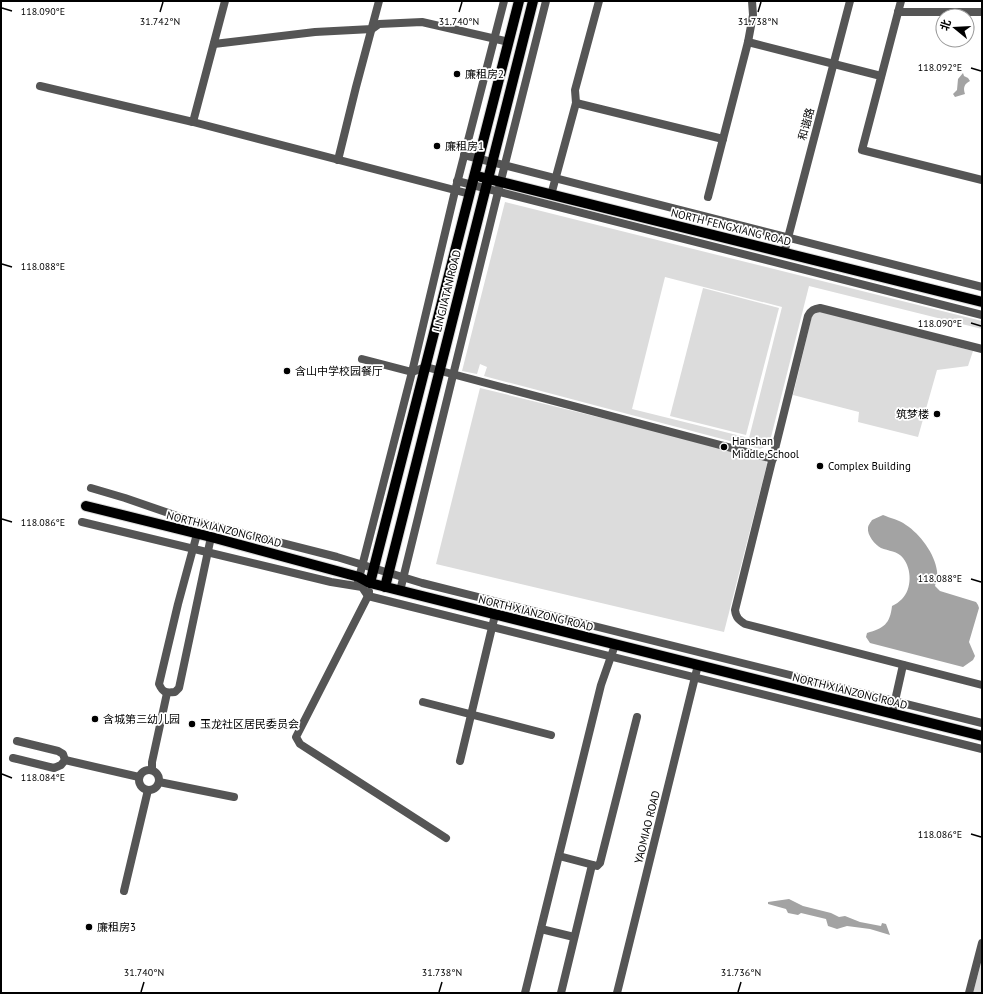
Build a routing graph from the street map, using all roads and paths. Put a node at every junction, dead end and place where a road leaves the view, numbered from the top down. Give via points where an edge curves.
1 (225, 1) edge
2 (379, 1) edge
3 (504, 1) edge
4 (519, 1) edge
5 (533, 1) edge
6 (546, 1) edge
7 (599, 1) edge
8 (752, 1) edge
9 (850, 1) edge
10 (901, 1) edge
11 (898, 12) junction
12 (982, 12) edge
13 (372, 29) junction
14 (494, 38) junction
15 (509, 42) junction
16 (748, 42) junction
17 (214, 44) junction
18 (833, 65) junction
19 (881, 76) junction
20 (40, 86) dead end
21 (576, 103) junction
22 (193, 122) junction
23 (723, 139) junction
24 (464, 155) junction
25 (479, 159) junction
26 (338, 160) junction
27 (492, 162) junction
28 (504, 165) junction
29 (556, 178) junction
30 (982, 180) edge
31 (458, 181) junction
32 (487, 184) junction
33 (472, 185) junction
34 (499, 187) junction
35 (455, 190) junction
36 (552, 194) junction
37 (708, 197) dead end
38 (788, 238) junction
39 (784, 252) junction
40 (982, 287) edge
41 (982, 302) edge
42 (982, 315) edge
43 (982, 349) edge
44 (362, 359) dead end
45 (426, 367) junction
46 (439, 371) junction
47 (412, 372) junction
48 (453, 375) junction
49 (773, 459) junction
50 (91, 488) dead end
51 (86, 506) dead end
52 (82, 522) dead end
53 (197, 534) junction
54 (211, 538) junction
55 (362, 565) junction
56 (374, 568) junction
57 (388, 573) junction
58 (404, 577) junction
59 (358, 581) junction
60 (370, 583) junction
61 (385, 587) junction
62 (400, 591) junction
63 (368, 596) junction
64 (495, 615) junction
65 (492, 627) junction
66 (615, 645) junction
67 (611, 656) junction
68 (698, 665) junction
69 (903, 665) junction
70 (695, 678) junction
71 (982, 685) edge
72 (167, 693) junction
73 (423, 702) dead end
74 (892, 714) junction
75 (472, 715) junction
76 (637, 717) dead end
77 (982, 723) edge
78 (551, 735) dead end
79 (982, 736) edge
80 (17, 741) dead end
81 (982, 749) edge
82 (13, 758) dead end
83 (65, 760) junction
84 (460, 761) dead end
85 (152, 770) junction
86 (139, 777) junction
87 (159, 782) junction
88 (148, 790) junction
89 (234, 797) dead end
90 (446, 838) dead end
91 (559, 856) junction
92 (592, 865) junction
93 (124, 891) dead end
94 (541, 929) junction
95 (574, 937) junction
96 (982, 945) edge
97 (525, 993) edge
98 (561, 993) edge
99 (617, 993) edge
100 (969, 993) edge

1 - 17 street
2 - 13 street
3 - 14 street
4 - 15 main road, LINGJIATAN ROAD
5 - 27 main road, LINGJIATAN ROAD
6 - 28 street
7 - 21 street via 575,90
8 - 16 street via 753,15
9 - 18 street, 和谐路
10 - 11 street
11 - 12 street
11 - 19 street
13 - 14 street via 379,24 422,22
13 - 17 street via 315,32
13 - 26 street
14 - 15 street
14 - 24 street
15 - 25 main road, LINGJIATAN ROAD
16 - 18 street
16 - 23 street
17 - 22 street
18 - 19 street
18 - 38 street, 和谐路
19 - 30 street via 862,150
20 - 22 street
21 - 23 street
21 - 29 street
22 - 26 street
23 - 37 street
24 - 25 street
24 - 31 street
25 - 27 street
25 - 33 main road, LINGJIATAN ROAD
26 - 35 street
27 - 28 street
27 - 32 main road, LINGJIATAN ROAD
28 - 29 street
28 - 34 street
29 - 36 street
29 - 38 street
31 - 33 street
31 - 35 street
32 - 33 main road, NORTH FENGXIANG ROAD
32 - 34 main road, NORTH FENGXIANG ROAD
32 - 46 main road, LINGJIATAN ROAD
33 - 35 street
33 - 45 main road, LINGJIATAN ROAD
34 - 36 main road, NORTH FENGXIANG ROAD
34 - 42 street
34 - 48 street
35 - 47 street
36 - 39 main road, NORTH FENGXIANG ROAD
38 - 39 street, 和谐路
38 - 40 street
39 - 41 main road, NORTH FENGXIANG ROAD
43 - 49 street via 815,308 808,316
44 - 47 street
45 - 46 street
45 - 47 street
45 - 56 main road, LINGJIATAN ROAD
46 - 48 street
46 - 57 main road, LINGJIATAN ROAD
47 - 55 street
48 - 49 street
48 - 58 street
49 - 69 street via 735,610 736,615 745,624
50 - 55 street via 183,518
51 - 53 main road, NORTH XIANZONG ROAD
52 - 59 street via 331,582
53 - 54 main road, NORTH XIANZONG ROAD
53 - 72 street via 159,684 161,690
54 - 59 main road, NORTH XIANZONG ROAD
54 - 72 street via 179,688 176,692
55 - 56 street
55 - 59 street
56 - 57 street
56 - 60 main road, LINGJIATAN ROAD
57 - 58 street
57 - 61 main road, LINGJIATAN ROAD
58 - 62 street
58 - 77 street
59 - 60 main road, NORTH XIANZONG ROAD
59 - 63 street
60 - 61 main road, NORTH XIANZONG ROAD
60 - 63 street
61 - 62 main road, NORTH XIANZONG ROAD
62 - 64 main road, NORTH XIANZONG ROAD
63 - 65 street
63 - 90 street via 296,736 300,744
64 - 65 street
64 - 66 main road, NORTH XIANZONG ROAD
65 - 67 street
65 - 75 street
66 - 67 street
66 - 68 main road, NORTH XIANZONG ROAD
67 - 70 street
67 - 91 street via 601,685
68 - 70 street, YAOMIAO ROAD
68 - 74 main road, NORTH XIANZONG ROAD
69 - 71 street
69 - 74 street
70 - 81 street
70 - 99 street, YAOMIAO ROAD
72 - 85 street
73 - 75 street
74 - 79 main road, NORTH XIANZONG ROAD
75 - 78 street
75 - 84 street
76 - 92 street via 600,863 597,866
80 - 83 street via 58,751 63,754
82 - 83 street via 54,768
83 - 86 street
85 - 86 street via 145,770
85 - 87 street via 159,776
86 - 88 street via 140,784
87 - 88 street via 155,788
87 - 89 street
88 - 93 street
91 - 92 street
91 - 94 street
92 - 95 street
94 - 95 street
94 - 97 street
95 - 98 street
96 - 100 street

